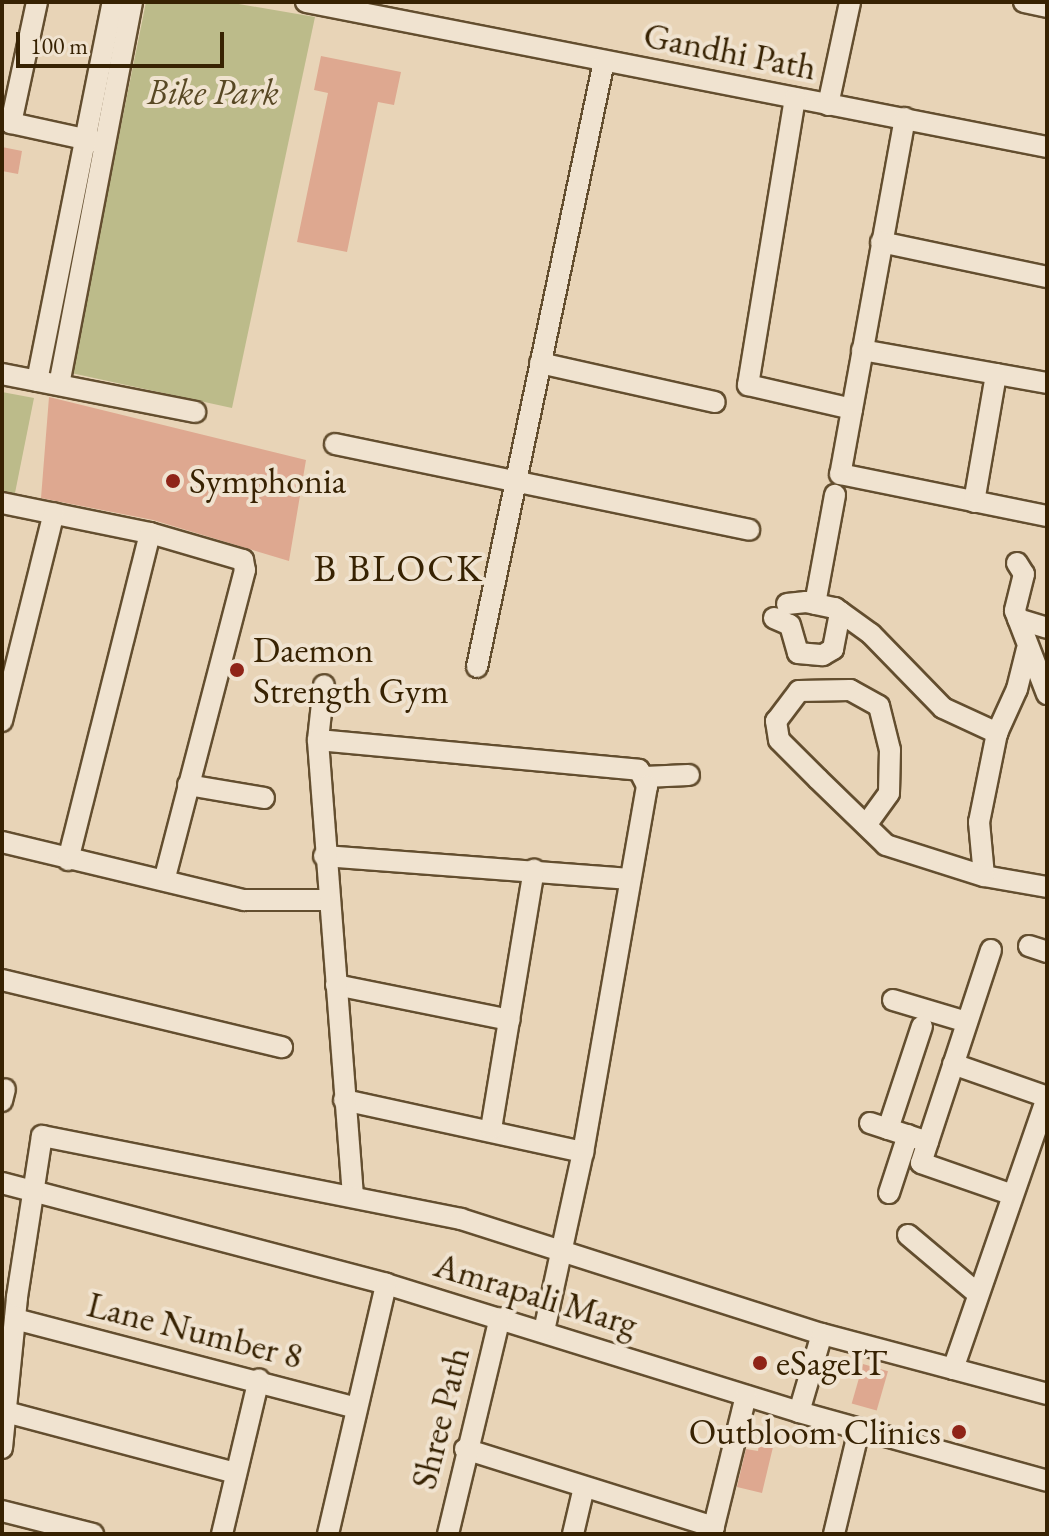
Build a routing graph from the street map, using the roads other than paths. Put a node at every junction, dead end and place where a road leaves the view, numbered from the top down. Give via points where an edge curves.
1 (37, 2) edge
2 (113, 2) edge
3 (132, 2) edge
4 (306, 2) edge
5 (850, 2) edge
6 (1024, 2) edge
7 (1047, 7) edge
8 (604, 61) junction
9 (795, 98) junction
10 (828, 105) junction
11 (905, 118) junction
12 (95, 141) junction
13 (1047, 147) edge
14 (881, 242) junction
15 (1047, 277) edge
16 (862, 350) junction
17 (540, 363) junction
18 (2, 374) edge
19 (996, 374) junction
20 (37, 381) junction
21 (1047, 383) edge
22 (59, 385) junction
23 (715, 402) dead end
24 (852, 409) junction
25 (195, 412) dead end
26 (335, 444) dead end
27 (515, 480) junction
28 (835, 495) dead end
29 (974, 502) junction
30 (2, 503) edge
31 (54, 513) junction
32 (1047, 516) edge
33 (749, 530) dead end
34 (150, 533) junction
35 (1017, 563) dead end
36 (815, 604) junction
37 (840, 612) junction
38 (1018, 619) junction
39 (1047, 628) edge
40 (1027, 649) junction
41 (477, 667) dead end
42 (324, 685) dead end
43 (1047, 694) edge
44 (2, 721) edge
45 (997, 733) junction
46 (318, 740) junction
47 (689, 775) dead end
48 (644, 777) junction
49 (188, 785) junction
50 (264, 798) dead end
51 (866, 825) junction
52 (2, 842) edge
53 (324, 856) junction
54 (68, 860) junction
55 (534, 870) junction
56 (984, 876) junction
57 (630, 879) junction
58 (164, 880) junction
59 (1047, 887) edge
60 (327, 900) junction
61 (991, 950) dead end
62 (2, 980) edge
63 (336, 985) junction
64 (893, 1000) dead end
65 (509, 1020) junction
66 (967, 1022) junction
67 (922, 1026) dead end
68 (282, 1047) dead end
69 (953, 1064) junction
70 (1047, 1098) edge
71 (344, 1100) junction
72 (491, 1129) junction
73 (918, 1139) junction
74 (583, 1152) junction
75 (2, 1183) edge
76 (31, 1188) junction
77 (889, 1193) dead end
78 (1013, 1195) junction
79 (353, 1196) junction
80 (908, 1235) dead end
81 (563, 1250) junction
82 (386, 1284) junction
83 (978, 1294) junction
84 (10, 1295) edge
85 (500, 1318) junction
86 (15, 1319) junction
87 (544, 1331) junction
88 (822, 1334) junction
89 (953, 1369) junction
90 (259, 1379) junction
91 (1047, 1394) edge
92 (746, 1396) junction
93 (357, 1408) junction
94 (6, 1412) junction
95 (799, 1412) junction
96 (859, 1430) junction
97 (2, 1444) edge
98 (465, 1449) junction
99 (236, 1473) junction
100 (1047, 1481) edge
101 (584, 1487) junction
102 (2, 1511) edge
103 (713, 1530) edge
104 (81, 1532) edge
105 (222, 1534) edge
106 (328, 1534) edge
107 (448, 1534) edge
108 (573, 1534) edge
109 (834, 1534) edge

1 - 12 street via 11,123
2 - 12 street
3 - 12 street
4 - 8 street, Gandhi Path
5 - 10 street
6 - 7 street
8 - 9 street, Gandhi Path
8 - 17 street
9 - 10 street, Gandhi Path
9 - 24 street via 748,385
10 - 11 street, Gandhi Path
11 - 13 street, Gandhi Path
11 - 14 street
12 - 20 street
12 - 22 street
14 - 15 street
14 - 16 street
16 - 19 street
16 - 24 street
17 - 23 street
17 - 27 street
18 - 20 street
19 - 21 street
19 - 29 street
20 - 22 street
22 - 25 street
24 - 29 street via 840,474
26 - 27 street
27 - 33 street
27 - 41 street
28 - 36 street
29 - 32 street
30 - 31 street
31 - 34 street
31 - 44 street
34 - 49 street via 232,554 243,560 245,570
34 - 54 street
35 - 38 street via 1024,574
36 - 37 street
36 - 37 street via 781,611 798,653 823,655 833,649
37 - 45 street via 871,634 943,708
38 - 39 street
38 - 40 street
40 - 43 street
40 - 45 street via 1017,689
42 - 46 street
45 - 56 street via 979,822
46 - 48 street via 639,770
46 - 53 street
47 - 48 street
48 - 57 street
49 - 50 street
49 - 58 street
51 - 51 street via 779,740 776,721 799,691 827,686 850,690 879,706 890,750 889,793
51 - 56 street via 903,854
52 - 54 street
53 - 55 street
53 - 60 street
54 - 58 street
55 - 57 street
55 - 65 street
56 - 59 street
57 - 74 street
58 - 60 street via 244,900
60 - 63 street
61 - 66 street
62 - 68 street
63 - 65 street
63 - 71 street
64 - 66 street
65 - 72 street
66 - 69 street
67 - 73 street via 879,1126
69 - 70 street
69 - 73 street
70 - 78 street
71 - 72 street
71 - 79 street
72 - 74 street
73 - 77 street
73 - 78 street via 921,1163
74 - 81 street
75 - 76 street, Amrapali Marg
76 - 79 street via 42,1136
76 - 82 street, Amrapali Marg
76 - 84 street
78 - 83 street
79 - 81 street via 461,1219
80 - 83 street
81 - 87 street
81 - 88 street
82 - 85 street, Amrapali Marg
82 - 93 street
83 - 89 street
84 - 86 street
85 - 87 street, Amrapali Marg
85 - 98 street, Shree Path
86 - 90 street, Lane Number 8
86 - 94 street
87 - 92 street, Amrapali Marg
88 - 89 street
88 - 95 street
89 - 91 street
90 - 93 street, Lane Number 8
90 - 99 street
92 - 95 street, Amrapali Marg
92 - 103 street
93 - 106 street
94 - 97 street
94 - 99 street
95 - 96 street, Amrapali Marg
96 - 100 street, Amrapali Marg
96 - 109 street
98 - 101 street
98 - 107 street, Shree Path
99 - 105 street
101 - 103 street
101 - 108 street
102 - 104 street

